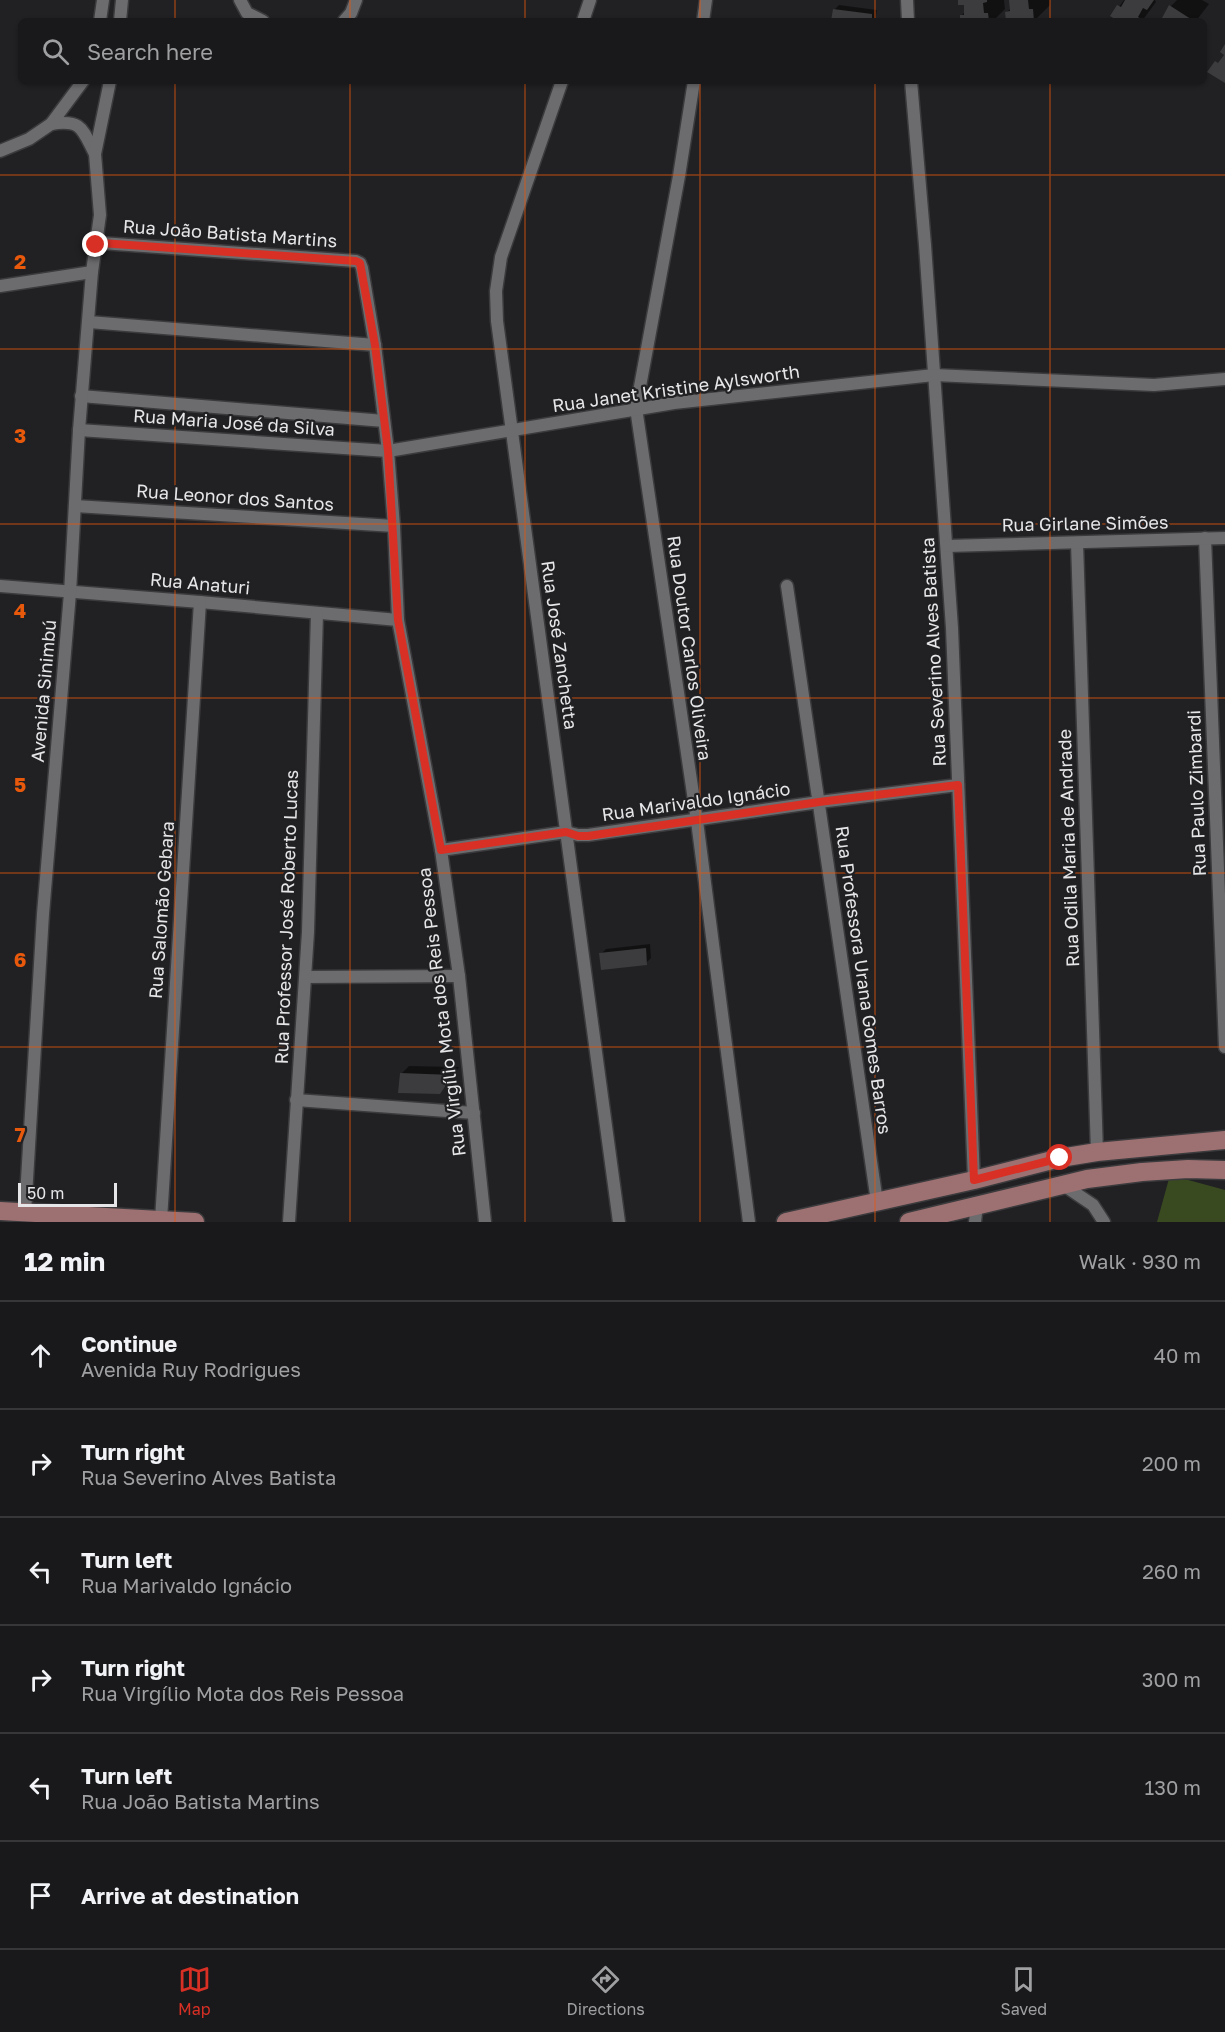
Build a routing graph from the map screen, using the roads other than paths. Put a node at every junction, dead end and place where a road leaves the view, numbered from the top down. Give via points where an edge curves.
1 (103, 0) edge
2 (122, 0) edge
3 (240, 0) edge
4 (356, 0) edge
5 (590, 0) edge
6 (706, 0) edge
7 (907, 0) edge
8 (100, 18) edge
9 (120, 18) edge
10 (257, 18) edge
11 (347, 18) edge
12 (584, 18) edge
13 (703, 18) edge
14 (908, 18) edge
15 (81, 84) edge
16 (109, 84) edge
17 (561, 84) edge
18 (693, 84) edge
19 (911, 84) edge
20 (51, 124) junction
21 (0, 151) edge
22 (95, 154) junction
23 (96, 245) junction
24 (360, 263) joint
25 (92, 272) junction
26 (0, 286) edge
27 (89, 322) junction
28 (375, 345) junction
29 (934, 375) junction
30 (1225, 379) edge
31 (81, 396) junction
32 (636, 408) junction
33 (384, 422) junction
34 (79, 430) junction
35 (512, 430) junction
36 (388, 451) junction
37 (75, 506) junction
38 (394, 526) junction
39 (1205, 538) junction
40 (1225, 538) edge
41 (1077, 543) junction
42 (947, 546) junction
43 (787, 585) dead end
44 (0, 586) edge
45 (70, 593) junction
46 (200, 602) junction
47 (317, 613) junction
48 (398, 620) junction
49 (958, 785) junction
50 (819, 802) junction
51 (696, 821) junction
52 (566, 832) junction
53 (441, 850) junction
54 (459, 976) junction
55 (306, 977) junction
56 (1225, 1047) edge
57 (296, 1100) junction
58 (474, 1113) junction
59 (1225, 1140) edge
60 (1097, 1152) junction
61 (1225, 1170) edge
62 (974, 1180) junction
63 (1062, 1184) junction
64 (877, 1202) junction
65 (0, 1211) edge
66 (976, 1214) edge
67 (25, 1217) edge
68 (160, 1220) junction
69 (195, 1222) edge
70 (289, 1222) edge
71 (485, 1222) edge
72 (619, 1222) edge
73 (749, 1222) edge
74 (786, 1222) edge
75 (909, 1222) edge
76 (1104, 1222) edge

1 - 8 street
2 - 9 street
3 - 10 street via 247,13
4 - 11 street
5 - 12 street
6 - 13 street
7 - 14 street
15 - 20 street
16 - 22 street
17 - 35 street, Rua José Zanchetta via 501,257 496,291
18 - 32 street, Rua Doutor Carlos Oliveira
19 - 29 street, Rua Severino Alves Batista
20 - 21 street
20 - 22 street via 77,125
22 - 23 street, Avenida Sinimbú via 100,215
23 - 24 street, Rua João Batista Martins
23 - 25 street, Avenida Sinimbú
24 - 28 street, Rua Virgílio Mota dos Reis Pessoa
25 - 26 street
25 - 27 street, Avenida Sinimbú
27 - 28 street
27 - 31 street, Avenida Sinimbú
28 - 33 street, Rua Virgílio Mota dos Reis Pessoa
29 - 30 street, Rua Janet Kristine Aylsworth via 1154,385
29 - 32 street, Rua Janet Kristine Aylsworth
29 - 42 street, Rua Severino Alves Batista
31 - 33 street
31 - 34 street, Avenida Sinimbú
32 - 35 street, Rua Janet Kristine Aylsworth
32 - 51 street, Rua Doutor Carlos Oliveira
33 - 36 street, Rua Virgílio Mota dos Reis Pessoa
34 - 36 street, Rua Maria José da Silva
34 - 37 street, Avenida Sinimbú
35 - 36 street, Rua Janet Kristine Aylsworth
35 - 52 street, Rua José Zanchetta
36 - 38 street, Rua Virgílio Mota dos Reis Pessoa
37 - 38 street, Rua Leonor dos Santos
37 - 45 street, Avenida Sinimbú
38 - 48 street, Rua Virgílio Mota dos Reis Pessoa
39 - 40 street, Rua Girlane Simões
39 - 41 street, Rua Girlane Simões
39 - 56 street, Rua Paulo Zimbardi
41 - 42 street, Rua Girlane Simões
41 - 60 street, Rua Odila Maria de Andrade
42 - 49 street, Rua Severino Alves Batista
43 - 50 street, Rua Professora Urana Gomes Barros
44 - 45 street, Rua Anaturi
45 - 46 street, Rua Anaturi
45 - 67 street, Avenida Sinimbú via 43,914
46 - 47 street, Rua Anaturi
46 - 68 street, Rua Salomão Gebara
47 - 48 street, Rua Anaturi
47 - 55 street, Rua Professor José Roberto Lucas
48 - 53 street, Rua Virgílio Mota dos Reis Pessoa
49 - 50 street, Rua Marivaldo Ignácio
49 - 62 street, Rua Severino Alves Batista
50 - 51 street, Rua Marivaldo Ignácio
50 - 64 street, Rua Professora Urana Gomes Barros
51 - 52 street, Rua Marivaldo Ignácio via 588,836
51 - 73 street, Rua Doutor Carlos Oliveira
52 - 53 street, Rua Marivaldo Ignácio
52 - 72 street, Rua José Zanchetta
53 - 54 street, Rua Virgílio Mota dos Reis Pessoa
54 - 55 street
54 - 58 street, Rua Virgílio Mota dos Reis Pessoa
55 - 57 street, Rua Professor José Roberto Lucas
57 - 58 street
57 - 70 street, Rua Professor José Roberto Lucas
58 - 71 street, Rua Virgílio Mota dos Reis Pessoa
59 - 60 main road
60 - 62 main road
61 - 63 main road via 1142,1172
62 - 64 main road
62 - 66 main road
63 - 66 main road
63 - 76 street via 1093,1205
64 - 74 main road
65 - 67 main road
66 - 75 main road
67 - 68 main road
68 - 69 main road

